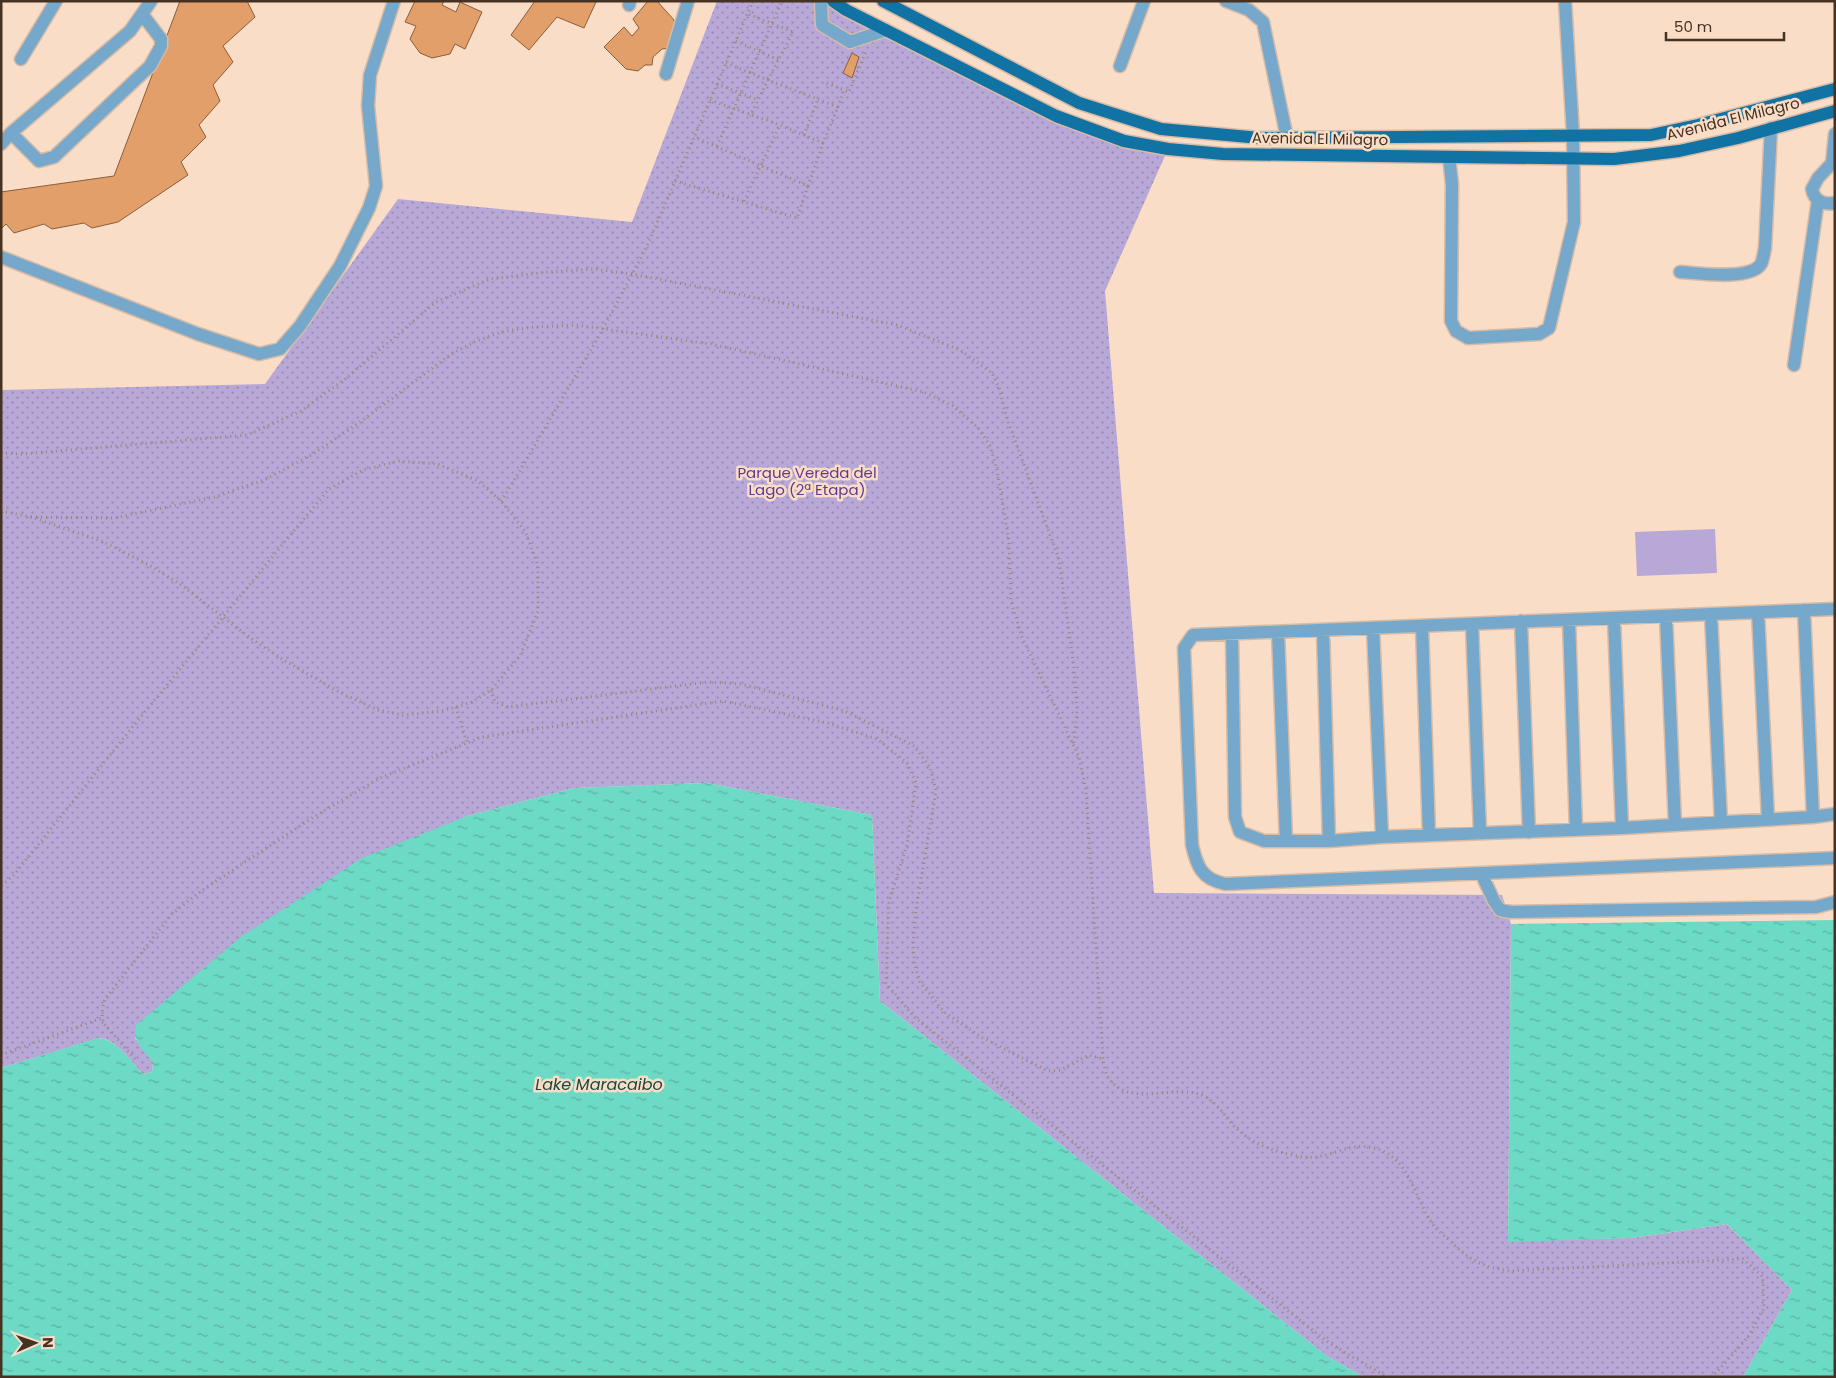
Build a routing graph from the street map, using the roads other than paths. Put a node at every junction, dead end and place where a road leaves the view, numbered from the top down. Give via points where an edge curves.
1 (56, 1) edge
2 (151, 1) edge
3 (394, 1) edge
4 (688, 1) edge
5 (822, 1) edge
6 (833, 1) edge
7 (882, 1) edge
8 (1144, 1) edge
9 (1226, 1) edge
10 (1565, 1) edge
11 (142, 14) junction
12 (886, 30) junction
13 (21, 60) dead end
14 (1120, 66) dead end
15 (666, 74) dead end
16 (1835, 89) edge
17 (1835, 111) edge
18 (1772, 128) junction
19 (11, 133) junction
20 (1573, 134) junction
21 (1835, 134) edge
22 (1286, 138) junction
23 (1, 144) edge
24 (1449, 157) junction
25 (1573, 159) junction
26 (1818, 200) junction
27 (1835, 203) edge
28 (1, 257) edge
29 (1680, 272) dead end
30 (1794, 365) dead end
31 (1835, 609) edge
32 (1804, 610) junction
33 (1758, 612) junction
34 (1711, 614) junction
35 (1666, 616) junction
36 (1614, 618) junction
37 (1569, 620) junction
38 (1521, 622) junction
39 (1472, 624) junction
40 (1422, 626) junction
41 (1373, 628) junction
42 (1324, 630) junction
43 (1278, 632) junction
44 (1232, 634) junction
45 (1835, 814) edge
46 (1813, 817) junction
47 (1768, 819) junction
48 (1721, 822) junction
49 (1676, 825) junction
50 (1622, 828) junction
51 (1576, 830) junction
52 (1529, 832) junction
53 (1480, 834) junction
54 (1429, 835) junction
55 (1382, 837) junction
56 (1286, 841) junction
57 (1329, 841) junction
58 (1835, 858) edge
59 (1481, 873) junction
60 (1835, 902) edge

1 - 13 street
2 - 11 street
3 - 28 street via 370,75 368,106 376,186 369,208 340,266 300,326 280,349 259,354 198,334
4 - 15 street
5 - 12 street via 822,25 850,42
6 - 12 main road, Avenida El Milagro
7 - 22 main road, Avenida El Milagro via 1079,103 1161,129
8 - 14 street
9 - 22 street via 1249,10 1263,22
10 - 20 street
11 - 19 street via 130,31
11 - 19 street via 160,39 150,66 54,157 39,161
12 - 24 main road, Avenida El Milagro via 1056,116 1124,141 1223,154
16 - 20 main road, Avenida El Milagro via 1651,135
17 - 18 main road, Avenida El Milagro
18 - 25 main road, Avenida El Milagro via 1680,151 1614,159
18 - 29 street via 1765,248 1761,264 1740,275
19 - 23 street
20 - 22 main road, Avenida El Milagro
20 - 25 street
21 - 26 street via 1832,163 1812,190
24 - 25 main road, Avenida El Milagro
24 - 25 street via 1452,184 1451,321 1456,331 1468,338 1539,334 1549,328 1574,222
26 - 27 street via 1826,204
26 - 30 street
31 - 32 street
32 - 33 street
32 - 46 street
33 - 34 street
33 - 47 street
34 - 35 street
34 - 48 street
35 - 36 street
35 - 49 street
36 - 37 street
36 - 50 street
37 - 38 street
37 - 51 street
38 - 39 street
38 - 52 street
39 - 40 street
39 - 53 street
40 - 41 street
40 - 54 street
41 - 42 street
41 - 55 street
42 - 43 street
42 - 57 street
43 - 44 street
43 - 56 street
44 - 56 street via 1235,817 1240,832 1264,841
44 - 59 street via 1194,635 1184,648 1192,845 1196,864 1203,873 1213,881 1225,884
45 - 46 street
46 - 47 street
47 - 48 street
48 - 49 street
49 - 50 street
50 - 51 street
51 - 52 street
52 - 53 street
53 - 54 street
54 - 55 street
55 - 57 street
56 - 57 street
58 - 59 street
59 - 60 street via 1500,910 1511,912 1816,907

